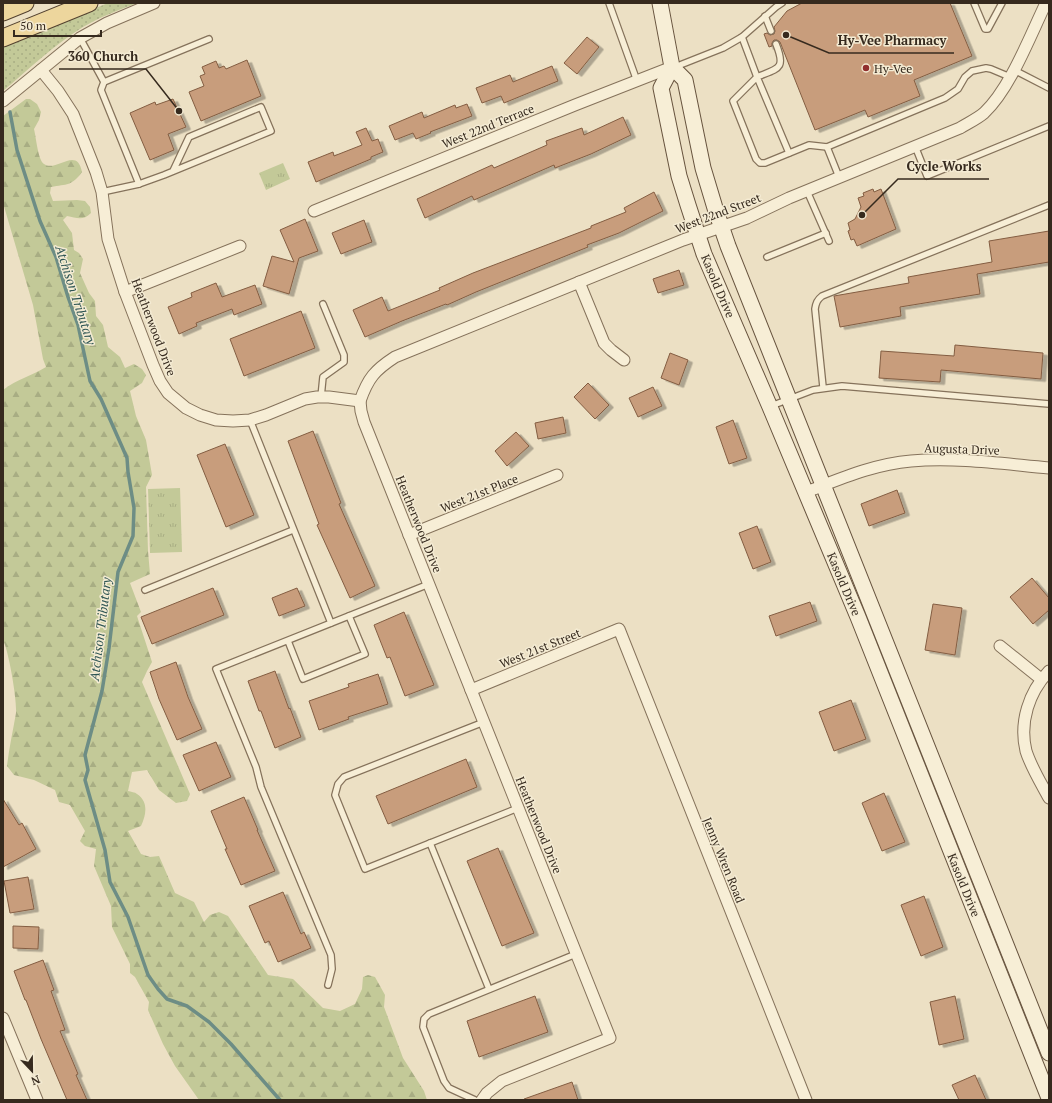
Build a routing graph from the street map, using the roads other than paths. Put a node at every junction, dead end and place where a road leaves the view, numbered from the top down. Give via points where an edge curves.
1 (25, 3) edge
2 (89, 3) edge
3 (154, 3) edge
4 (609, 3) edge
5 (660, 3) edge
6 (782, 3) edge
7 (974, 3) edge
8 (1002, 3) edge
9 (1046, 3) edge
10 (3, 12) edge
11 (765, 16) junction
12 (771, 31) dead end
13 (742, 37) junction
14 (3, 38) edge
15 (80, 38) junction
16 (209, 39) dead end
17 (776, 44) dead end
18 (672, 68) junction
19 (41, 70) junction
20 (1012, 74) junction
21 (758, 77) junction
22 (637, 81) junction
23 (104, 82) junction
24 (1049, 88) edge
25 (3, 101) edge
26 (1049, 126) edge
27 (915, 146) junction
28 (827, 147) junction
29 (789, 153) junction
30 (173, 171) junction
31 (839, 177) junction
32 (139, 184) junction
33 (807, 190) junction
34 (102, 192) junction
35 (1049, 204) edge
36 (314, 211) dead end
37 (722, 227) junction
38 (826, 233) junction
39 (698, 235) junction
40 (829, 241) dead end
41 (240, 246) dead end
42 (767, 257) dead end
43 (579, 282) junction
44 (125, 292) junction
45 (323, 304) dead end
46 (624, 360) dead end
47 (823, 387) junction
48 (321, 396) junction
49 (790, 399) junction
50 (360, 401) junction
51 (1049, 404) edge
52 (770, 407) junction
53 (250, 420) junction
54 (1049, 468) edge
55 (557, 475) dead end
56 (824, 486) junction
57 (806, 492) junction
58 (293, 530) junction
59 (409, 535) junction
60 (429, 584) junction
61 (145, 590) dead end
62 (349, 616) junction
63 (331, 623) junction
64 (619, 630) joint
65 (288, 640) junction
66 (1000, 646) dead end
67 (1045, 675) edge
68 (471, 690) junction
69 (484, 722) junction
70 (1049, 798) edge
71 (518, 808) junction
72 (430, 843) junction
73 (576, 954) junction
74 (328, 985) dead end
75 (489, 989) junction
76 (3, 1018) edge
77 (1049, 1053) edge
78 (1049, 1098) edge
79 (37, 1100) edge
80 (475, 1100) edge
81 (482, 1100) edge
82 (806, 1100) edge

1 - 10 main road
2 - 14 main road
3 - 15 street via 107,22
4 - 22 lane
5 - 18 main road
6 - 11 lane
7 - 8 lane via 988,29
9 - 20 street, West 22nd Street
11 - 12 lane
11 - 13 lane
13 - 18 lane via 723,48
13 - 21 lane
15 - 19 street
15 - 23 lane
16 - 23 lane
17 - 21 lane via 782,61 780,66
18 - 22 street, West 22nd Terrace
18 - 37 main road, Kasold Drive via 685,80 702,160
18 - 39 main road, Kasold Drive via 661,88 679,176
19 - 25 street
19 - 34 street, Heatherwood Drive via 73,114
20 - 24 lane
20 - 27 street, West 22nd Street via 984,113 960,128
20 - 28 lane via 991,68 972,72 965,77 958,89 945,98
21 - 29 lane
21 - 29 lane via 732,101 760,163
22 - 36 street, West 22nd Terrace
23 - 32 lane via 101,90
26 - 27 lane via 927,176
27 - 31 street, West 22nd Street
28 - 29 lane via 809,145
28 - 31 lane
30 - 30 lane via 271,131 261,107 189,137
30 - 32 lane
31 - 33 street, West 22nd Street
32 - 34 lane
33 - 37 street, West 22nd Street
33 - 38 lane
34 - 44 street, Heatherwood Drive via 108,239
35 - 47 lane via 818,299 815,309
37 - 39 street, West 22nd Street
37 - 49 main road, Kasold Drive
38 - 40 lane
38 - 42 lane
39 - 43 street, West 22nd Street
39 - 52 main road, Kasold Drive
41 - 44 street
43 - 46 street via 604,343
43 - 50 street, West 22nd Street via 395,357 373,374
44 - 53 street, Heatherwood Drive via 153,365 168,393 186,408 200,415 233,422
45 - 48 lane via 344,356 344,362 323,377
47 - 49 lane
47 - 51 lane via 842,386
48 - 50 street, Heatherwood Drive
48 - 53 street, Heatherwood Drive via 305,399
49 - 52 lane
49 - 56 main road, Kasold Drive
50 - 59 street, Heatherwood Drive via 364,422
52 - 57 main road, Kasold Drive
53 - 58 lane
54 - 56 street, Augusta Drive via 949,460 910,461 868,469
55 - 59 street, West 21st Place
56 - 57 street, Augusta Drive
56 - 77 main road, Kasold Drive
57 - 78 main road, Kasold Drive
58 - 61 lane
58 - 63 lane
59 - 60 street, Heatherwood Drive
60 - 62 lane
60 - 68 street, Heatherwood Drive
62 - 63 lane
62 - 65 lane via 365,654 303,679
63 - 65 lane
64 - 68 street, West 21st Street
64 - 82 street, Jenny Wren Road
65 - 74 lane via 216,669 256,768 261,787 331,955 332,969
66 - 67 street
67 - 70 street via 1032,693 1024,723 1026,750
68 - 69 street, Heatherwood Drive
69 - 71 street, Heatherwood Drive
69 - 72 lane via 344,777 338,784 335,795 365,869
71 - 72 lane
71 - 73 street, Heatherwood Drive
72 - 75 lane
73 - 75 lane
73 - 81 street, Heatherwood Drive via 610,1038 502,1081
75 - 80 lane via 429,1014 424,1019 423,1027 444,1081 449,1088
76 - 79 street

